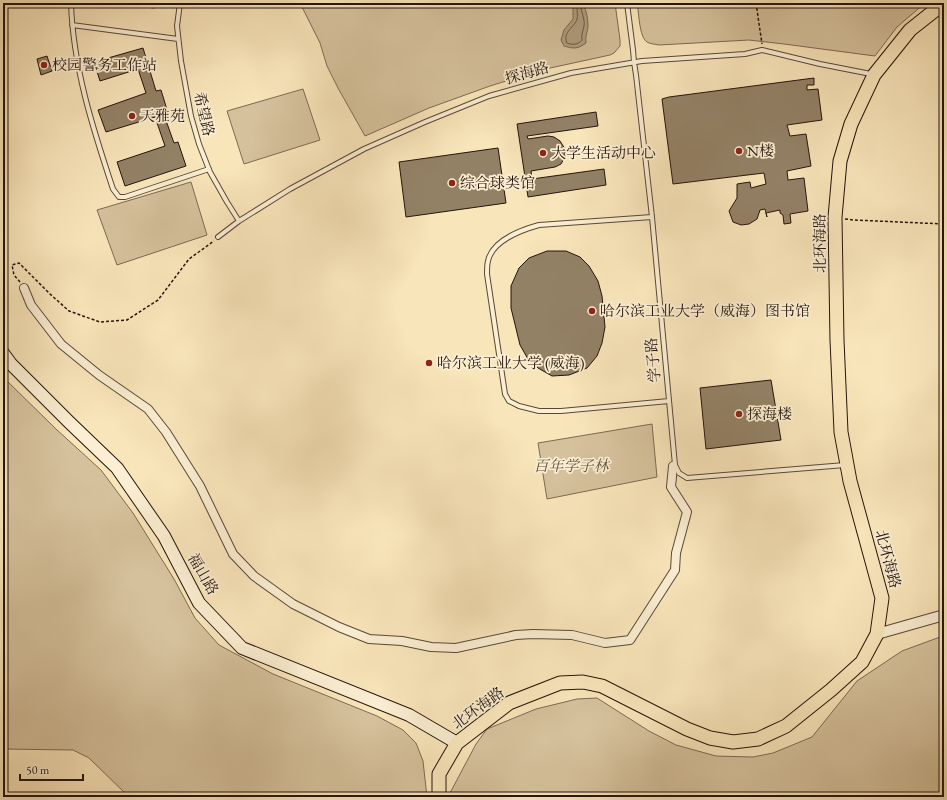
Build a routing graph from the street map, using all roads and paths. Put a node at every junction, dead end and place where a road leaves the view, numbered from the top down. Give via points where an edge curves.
1 (71, 3) edge
2 (180, 3) edge
3 (627, 3) edge
4 (756, 3) edge
5 (944, 3) edge
6 (72, 25) junction
7 (178, 39) junction
8 (762, 50) junction
9 (634, 62) junction
10 (874, 75) junction
11 (209, 169) junction
12 (652, 217) junction
13 (835, 217) junction
14 (239, 221) junction
15 (944, 224) edge
16 (218, 237) joint
17 (24, 288) joint
18 (3, 353) edge
19 (669, 401) junction
20 (847, 464) junction
21 (674, 466) dead end
22 (944, 615) edge
23 (877, 634) junction
24 (457, 743) junction
25 (439, 797) edge

1 - 6 lane
2 - 7 lane, 希望路
3 - 9 lane, 学子路
4 - 8 path
5 - 10 main road, 北环海路 via 910,30
6 - 7 lane
6 - 11 lane via 93,127 119,197
7 - 11 lane, 希望路 via 191,116
8 - 9 lane, 探海路 via 745,54
8 - 10 lane, 探海路
9 - 12 lane, 学子路
9 - 14 lane, 探海路 via 571,73 489,96 364,149 290,189
10 - 13 main road, 北环海路 via 851,124 840,161
11 - 14 lane, 希望路
12 - 19 lane, 学子路
12 - 19 lane via 539,225 525,229 510,236 491,252 487,274 504,394 509,401 539,411
13 - 15 path
13 - 20 main road, 北环海路 via 841,432
14 - 16 lane, 探海路
16 - 17 path via 189,259 158,300 127,320 100,322 69,311 19,263 12,265 14,275
17 - 21 street via 31,305 61,344 99,375 148,409 166,432 200,486 233,554 254,576 294,604 369,639 456,648 516,635 533,634 572,635 605,643 630,640 674,570 676,553 688,512 671,487
18 - 24 main road, 福山路 via 11,364 117,468 164,536 199,603 242,648 409,715
19 - 20 lane, 学子路 via 675,465 679,473 687,478
20 - 23 main road, 北环海路 via 882,598
22 - 23 street
23 - 24 main road, 北环海路 via 862,662 831,690 786,726 758,739 733,742 710,738 602,686 583,682 560,683 509,703
24 - 25 main road, 北环海路 via 439,774

